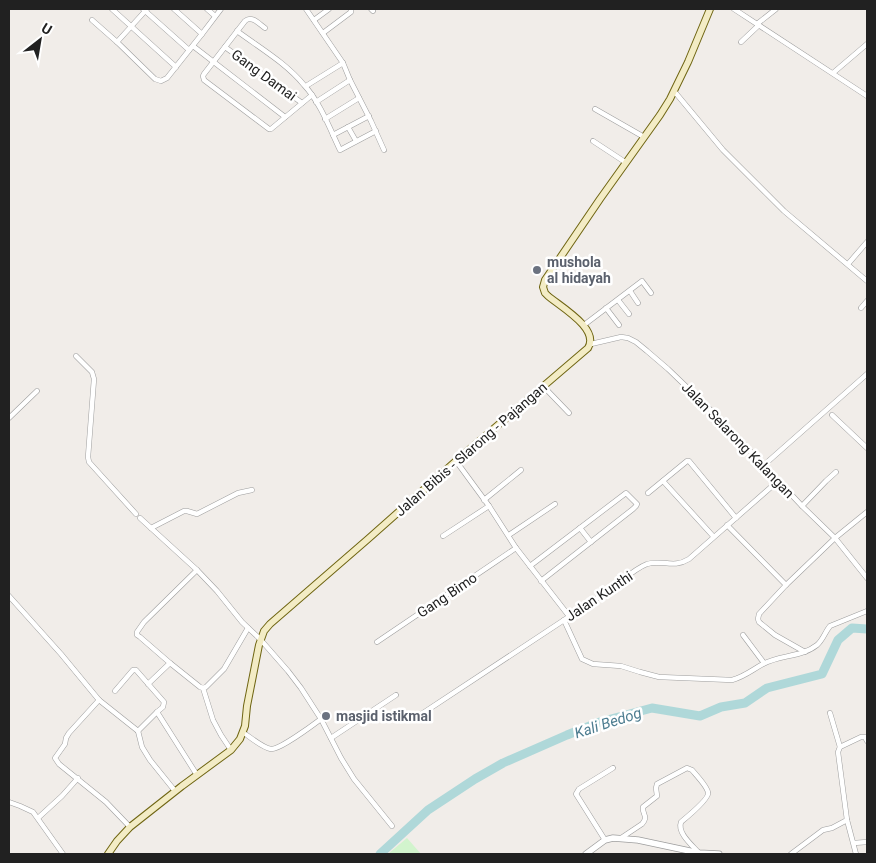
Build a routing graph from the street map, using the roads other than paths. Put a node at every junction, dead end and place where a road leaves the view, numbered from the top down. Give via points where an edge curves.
1 (112, 9) edge
2 (145, 9) edge
3 (174, 9) edge
4 (207, 9) edge
5 (221, 9) edge
6 (306, 9) edge
7 (329, 9) edge
8 (351, 9) edge
9 (710, 9) edge
10 (734, 9) edge
11 (776, 9) edge
12 (216, 16) junction
13 (92, 20) dead end
14 (314, 20) junction
15 (758, 24) junction
16 (132, 26) junction
17 (265, 28) dead end
18 (237, 31) junction
19 (322, 33) junction
20 (202, 34) junction
21 (117, 42) junction
22 (741, 42) dead end
23 (867, 44) edge
24 (225, 47) junction
25 (191, 48) junction
26 (213, 62) junction
27 (343, 63) junction
28 (176, 66) junction
29 (833, 74) junction
30 (350, 80) junction
31 (306, 86) junction
32 (674, 91) junction
33 (312, 95) junction
34 (867, 96) edge
35 (359, 98) junction
36 (316, 102) junction
37 (302, 103) junction
38 (596, 109) dead end
39 (369, 116) junction
40 (285, 117) junction
41 (325, 119) junction
42 (348, 127) junction
43 (376, 131) junction
44 (333, 135) junction
45 (644, 137) junction
46 (356, 141) junction
47 (593, 141) dead end
48 (384, 150) dead end
49 (625, 162) junction
50 (867, 242) edge
51 (848, 264) junction
52 (867, 281) edge
53 (630, 290) junction
54 (651, 293) dead end
55 (618, 300) junction
56 (867, 301) edge
57 (638, 303) dead end
58 (606, 308) junction
59 (861, 308) dead end
60 (629, 314) dead end
61 (584, 325) junction
62 (619, 325) dead end
63 (591, 344) junction
64 (76, 356) dead end
65 (867, 374) edge
66 (544, 386) junction
67 (37, 391) dead end
68 (569, 413) dead end
69 (832, 415) dead end
70 (9, 418) edge
71 (867, 448) edge
72 (456, 461) junction
73 (764, 465) junction
74 (521, 470) dead end
75 (836, 472) dead end
76 (663, 481) junction
77 (778, 481) junction
78 (252, 490) dead end
79 (648, 493) dead end
80 (484, 500) junction
81 (555, 504) dead end
82 (489, 506) junction
83 (802, 506) junction
84 (867, 512) edge
85 (736, 518) junction
86 (728, 525) junction
87 (151, 528) junction
88 (580, 528) junction
89 (509, 535) junction
90 (443, 536) dead end
91 (714, 536) junction
92 (835, 538) junction
93 (591, 542) junction
94 (516, 548) junction
95 (530, 566) junction
96 (197, 570) junction
97 (867, 578) edge
98 (541, 580) junction
99 (786, 585) junction
100 (9, 596) edge
101 (867, 611) edge
102 (569, 616) junction
103 (564, 620) junction
104 (248, 628) junction
105 (743, 635) dead end
106 (260, 639) junction
107 (377, 642) dead end
108 (806, 652) junction
109 (170, 663) junction
110 (764, 663) junction
111 (148, 684) junction
112 (203, 688) junction
113 (115, 691) dead end
114 (396, 695) dead end
115 (99, 700) junction
116 (156, 712) junction
117 (830, 713) dead end
118 (417, 717) dead end
119 (321, 718) junction
120 (138, 731) junction
121 (244, 733) junction
122 (331, 738) junction
123 (867, 740) edge
124 (840, 748) junction
125 (231, 750) junction
126 (613, 768) dead end
127 (197, 775) junction
128 (78, 778) junction
129 (175, 791) junction
130 (9, 802) edge
131 (38, 818) junction
132 (847, 820) junction
133 (392, 826) dead end
134 (130, 827) junction
135 (621, 838) junction
136 (605, 840) junction
137 (867, 842) edge
138 (854, 843) junction
139 (699, 853) junction
140 (63, 854) edge
141 (108, 854) edge
142 (586, 854) edge
143 (719, 854) edge
144 (791, 854) edge
145 (856, 854) edge

1 - 16 street
2 - 16 street
2 - 25 street
3 - 20 street
4 - 12 street
5 - 12 street
6 - 14 street
7 - 14 street
8 - 19 street
9 - 32 main road
10 - 15 street
11 - 15 street
12 - 20 street
13 - 21 street
14 - 19 street
15 - 22 street
15 - 29 street
16 - 21 street
16 - 28 street
17 - 18 street via 248,18
18 - 24 street
18 - 31 street via 290,70
19 - 27 street
20 - 25 street
21 - 28 street via 155,79 164,80
23 - 29 street
24 - 26 street
24 - 37 street, Gang Damai
25 - 26 street
25 - 28 street
26 - 40 street
26 - 40 street via 204,74 204,80 269,129
27 - 30 street
27 - 31 street
29 - 34 street
30 - 35 street
30 - 36 street
31 - 33 street
32 - 45 main road
32 - 51 street via 723,150 784,211
33 - 36 street
33 - 37 street
35 - 39 street
35 - 41 street
36 - 41 street
37 - 40 street
38 - 45 street
39 - 42 street
39 - 43 street
41 - 44 street
42 - 44 street
42 - 46 street
43 - 46 street
43 - 48 street
44 - 46 street via 340,150
45 - 49 main road
47 - 49 street
49 - 61 main road via 543,284 548,296
50 - 51 street
51 - 52 street
53 - 54 street via 642,281
53 - 55 street
53 - 57 street
55 - 58 street
55 - 60 street
56 - 59 street
58 - 61 street
58 - 62 street
61 - 63 main road via 590,333
63 - 66 main road, Jalan Bibis - Slarong - Pajangan
63 - 73 street, Jalan Selarong Kalangan via 621,337 636,342 718,417
64 - 87 street via 92,372 94,379 89,462
65 - 73 street
66 - 68 street
66 - 72 main road, Jalan Bibis - Slarong - Pajangan
67 - 70 street
69 - 71 street
72 - 80 street
72 - 106 main road, Jalan Bibis - Slarong - Pajangan via 274,619
73 - 77 street, Jalan Selarong Kalangan
74 - 80 street
75 - 83 street
76 - 79 street
76 - 85 street via 689,461
76 - 91 street
77 - 83 street, Jalan Selarong Kalangan
77 - 85 street, Jalan Kunthi
78 - 87 street via 238,493 197,514 184,511
80 - 82 street
81 - 89 street
82 - 89 street
82 - 90 street
83 - 92 street, Jalan Selarong Kalangan
84 - 92 street
85 - 86 street, Jalan Kunthi
86 - 91 street, Jalan Kunthi
86 - 99 street
87 - 96 street
88 - 93 street
88 - 93 street via 626,493 637,504
88 - 95 street
89 - 94 street
91 - 102 street, Jalan Kunthi via 685,562 652,563 640,568
92 - 97 street, Jalan Selarong Kalangan
92 - 99 street
93 - 98 street
94 - 95 street
94 - 107 street, Gang Bimo
95 - 98 street
96 - 104 street
96 - 109 street via 137,632
98 - 102 street
99 - 108 street via 758,614 758,619 775,635
100 - 115 street
101 - 108 street via 830,626 820,642
102 - 103 street, Jalan Kunthi
103 - 110 street via 582,659 593,664 621,666 658,676 732,680
103 - 118 street, Jalan Kunthi
104 - 106 street
104 - 112 street via 224,669
105 - 110 street
106 - 119 street via 288,671
106 - 121 main road, Jalan Bibis - Slarong - Pajangan
108 - 110 street
109 - 111 street
109 - 112 street
111 - 113 street via 134,670
111 - 116 street via 164,702
112 - 125 street via 213,720
114 - 122 street
115 - 120 street
115 - 128 street via 69,733 55,756 59,764
116 - 120 street
116 - 127 street
117 - 124 street
119 - 121 street via 276,749 266,747
119 - 122 street
120 - 129 street via 150,760
121 - 125 main road, Jalan Bibis - Slarong - Pajangan
122 - 133 street via 357,783
123 - 124 street via 861,737
124 - 132 street via 838,755
125 - 127 main road, Jalan Bibis - Slarong - Pajangan
126 - 136 street via 576,794
127 - 129 main road, Jalan Bibis - Slarong - Pajangan
128 - 131 street
128 - 134 street
129 - 134 main road, Jalan Bibis - Slarong - Pajangan
130 - 131 street via 26,808
131 - 140 street
132 - 138 street
132 - 144 street via 823,830
134 - 141 main road, Jalan Bibis - Slarong - Pajangan
135 - 136 street
135 - 139 street
135 - 139 street via 644,822 642,809 657,796 657,784 689,768 708,792 707,798 680,826 681,832
136 - 142 street
137 - 138 street
138 - 145 street
139 - 143 street

